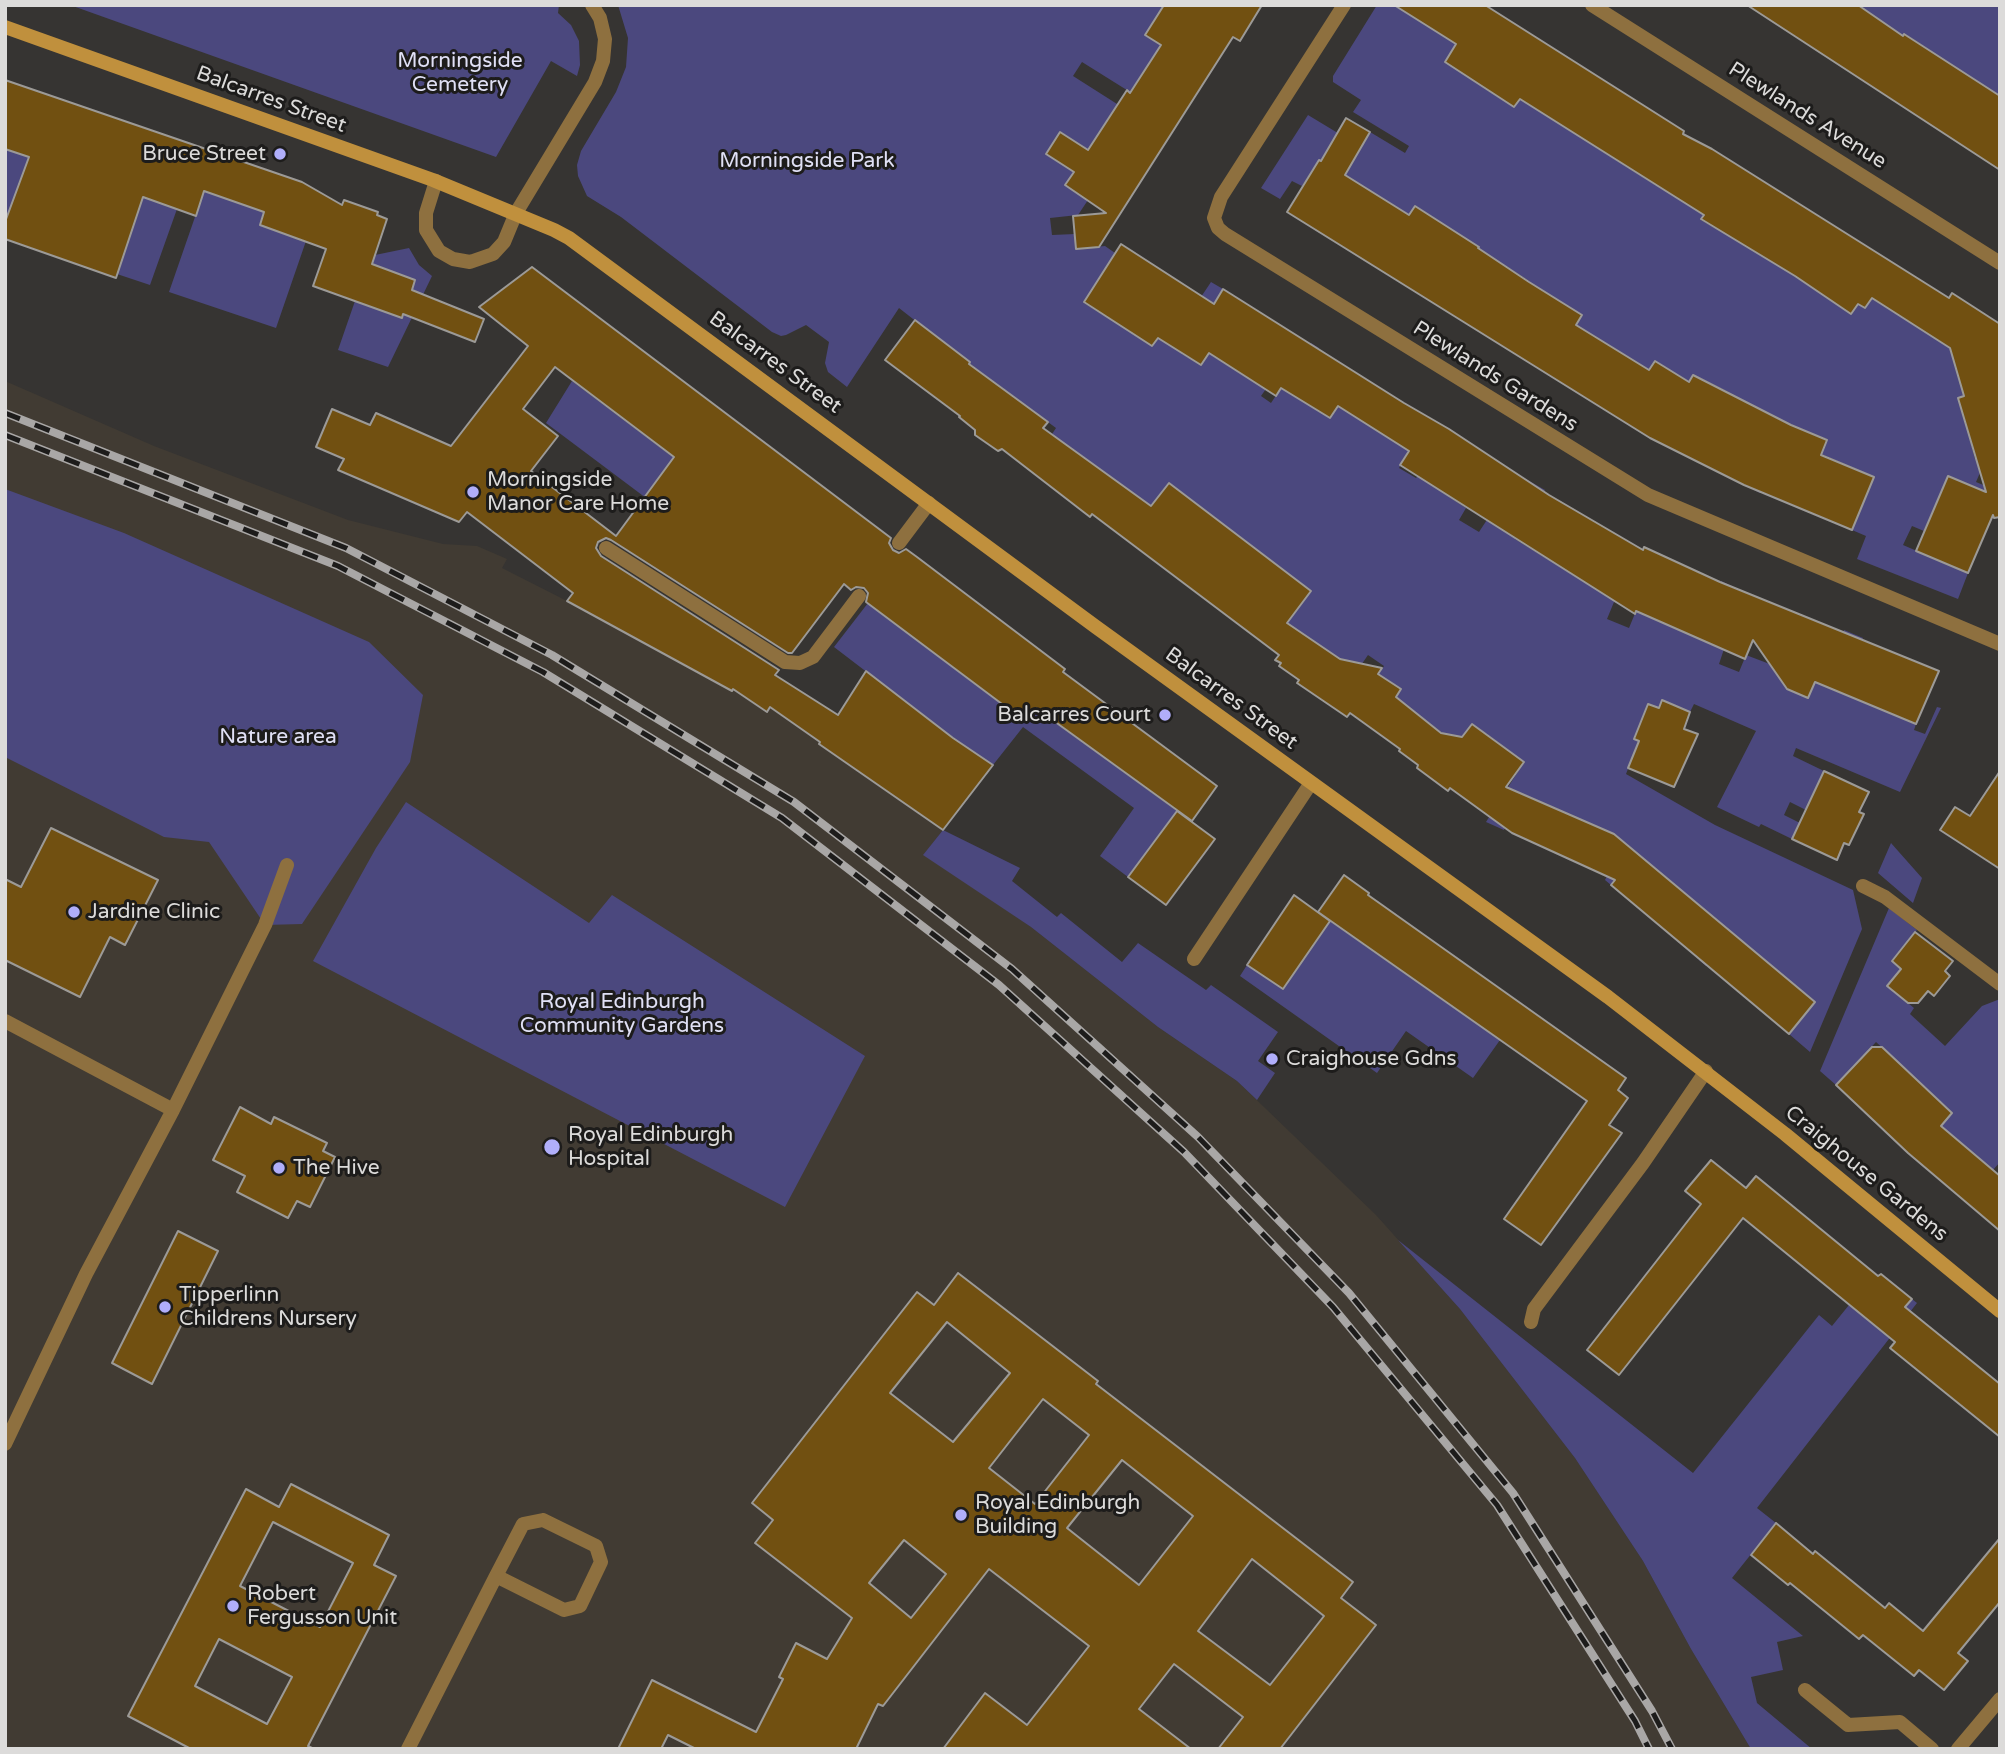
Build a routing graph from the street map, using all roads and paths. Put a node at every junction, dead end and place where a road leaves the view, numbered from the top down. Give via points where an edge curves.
1 (592, 5) edge
2 (1344, 5) edge
3 (1592, 5) edge
4 (5, 27) edge
5 (436, 181) junction
6 (516, 213) junction
7 (2000, 263) edge
8 (929, 503) junction
9 (898, 543) dead end
10 (606, 548) dead end
11 (859, 596) dead end
12 (2000, 644) edge
13 (1311, 783) junction
14 (287, 865) dead end
15 (1442, 876) joint
16 (1863, 886) dead end
17 (1194, 959) dead end
18 (2000, 984) edge
19 (5, 1021) edge
20 (1706, 1071) junction
21 (173, 1110) junction
22 (2000, 1311) edge
23 (1531, 1322) dead end
24 (5, 1444) edge
25 (496, 1577) junction
26 (1805, 1690) dead end
27 (2000, 1699) edge
28 (408, 1749) edge
29 (1932, 1749) edge
30 (1958, 1749) edge

1 - 6 street via 605,39 603,61
2 - 12 street, Plewlands Gardens via 1221,197 1214,218 1225,234 1647,495
3 - 7 street, Plewlands Avenue
4 - 5 street, Balcarres Street
5 - 6 street, Balcarres Street
5 - 6 street via 426,230 439,251 453,260 478,261 493,254 504,242
6 - 8 street, Balcarres Street via 584,248
8 - 9 street
8 - 13 street, Balcarres Street
10 - 11 street via 785,662 800,663 813,657
13 - 15 street, Balcarres Street
13 - 17 street
14 - 21 street via 265,925
15 - 20 street, Craighouse Gardens
16 - 18 street via 1885,897
19 - 21 street
20 - 22 street, Craighouse Gardens
20 - 23 street via 1534,1309
21 - 24 street via 101,1245
25 - 25 street via 523,1524 543,1520 597,1546 601,1562 580,1606 564,1610
25 - 28 street
26 - 29 street via 1847,1725 1900,1722
27 - 30 street

